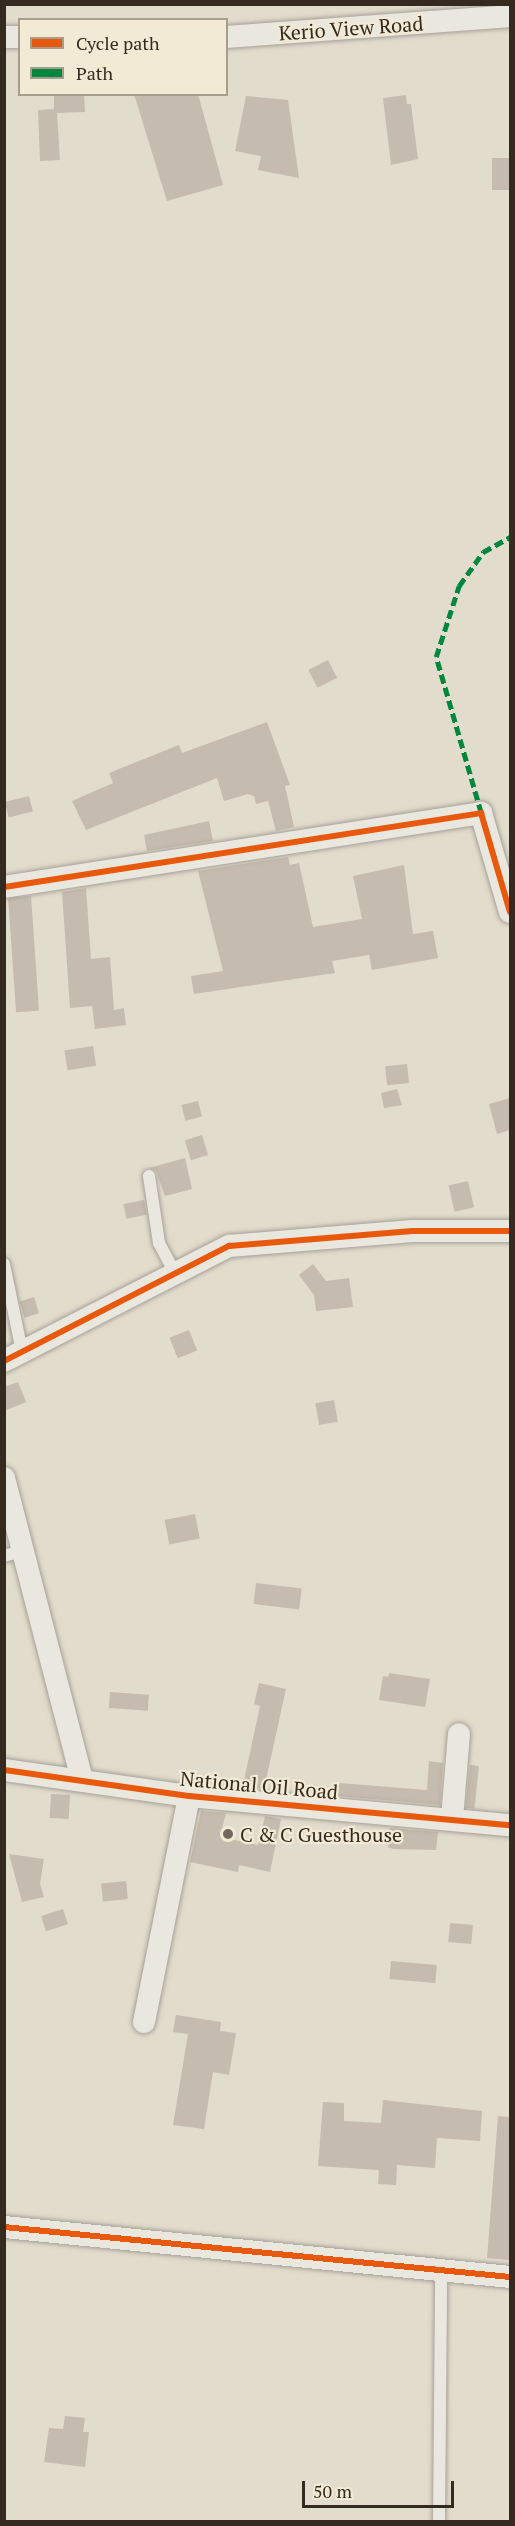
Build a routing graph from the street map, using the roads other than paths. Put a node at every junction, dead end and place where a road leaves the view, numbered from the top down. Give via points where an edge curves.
1 (510, 16) edge
2 (228, 37) edge
3 (4, 887) edge
4 (510, 912) edge
5 (149, 1176) dead end
6 (510, 1231) edge
7 (4, 1264) edge
8 (176, 1273) junction
9 (13, 1356) edge
10 (4, 1478) edge
11 (14, 1553) edge
12 (459, 1734) dead end
13 (4, 1770) edge
14 (82, 1780) junction
15 (189, 1796) junction
16 (452, 1820) junction
17 (510, 1825) edge
18 (144, 2022) dead end
19 (4, 2227) edge
20 (441, 2272) junction
21 (510, 2277) edge
22 (439, 2522) edge

1 - 2 street, Kerio View Road
3 - 4 street via 482,813
5 - 8 lane via 159,1243
6 - 8 street via 412,1231 229,1246
7 - 9 lane
8 - 9 street
10 - 11 street
11 - 14 street
12 - 16 street
13 - 14 street, National Oil Road
14 - 15 street, National Oil Road
15 - 16 street, National Oil Road
15 - 18 street
16 - 17 street, National Oil Road
19 - 20 street
20 - 21 street
20 - 22 lane

